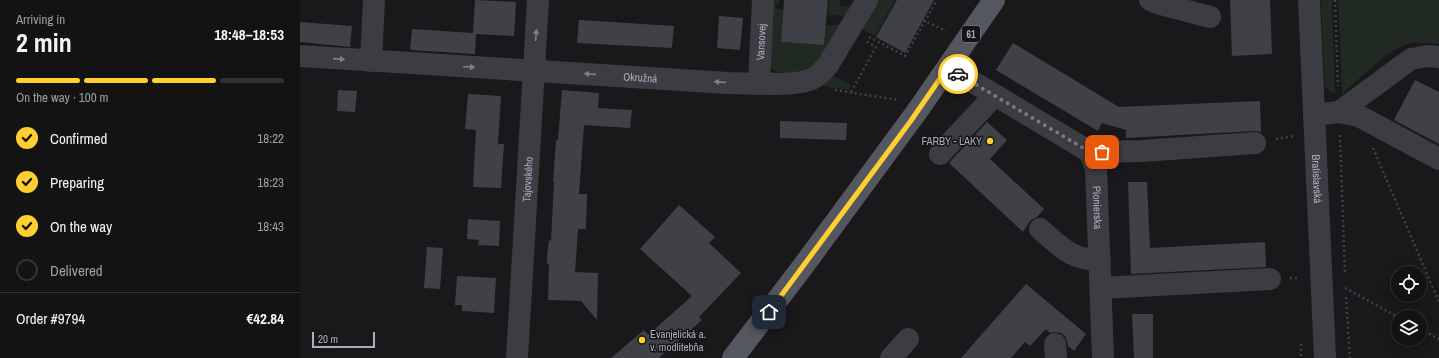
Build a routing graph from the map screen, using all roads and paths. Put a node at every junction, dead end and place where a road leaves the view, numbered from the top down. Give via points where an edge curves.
1 (374, 0) edge
2 (538, 0) edge
3 (763, 0) edge
4 (867, 0) edge
5 (937, 0) edge
6 (994, 0) edge
7 (1150, 0) edge
8 (1309, 0) edge
9 (1335, 0) edge
10 (1210, 17) dead end
11 (924, 20) junction
12 (946, 32) dead end
13 (875, 40) dead end
14 (876, 47) dead end
15 (300, 56) edge
16 (1439, 57) edge
17 (371, 61) junction
18 (948, 67) junction
19 (533, 70) junction
20 (803, 82) junction
21 (759, 83) junction
22 (851, 92) junction
23 (994, 96) junction
24 (898, 100) dead end
25 (1349, 114) junction
26 (1314, 115) junction
27 (1255, 143) dead end
28 (1090, 152) junction
29 (940, 154) dead end
30 (1439, 158) edge
31 (1040, 229) dead end
32 (1100, 260) junction
33 (1345, 273) dead end
34 (1294, 278) dead end
35 (1299, 278) dead end
36 (1270, 279) dead end
37 (1345, 281) dead end
38 (1101, 288) junction
39 (1345, 288) junction
40 (1439, 302) edge
41 (1391, 313) edge
42 (1427, 333) edge
43 (908, 339) dead end
44 (1439, 340) edge
45 (517, 358) edge
46 (733, 358) edge
47 (891, 358) edge
48 (1103, 358) edge
49 (1325, 358) edge
50 (1350, 358) edge

1 - 17 street
19 -> 2 street, Tajovského
3 - 21 street, Vansovej
4 - 20 street, Okružná via 828,66 818,75
5 - 11 path
6 - 18 main road, 61
7 - 10 street
8 - 26 street, Bratislavská
9 - 25 path
11 - 12 path
11 - 13 path via 905,56
14 - 22 path
15 -> 17 street, Okružná
16 - 25 street via 1411,59
17 -> 19 street, Okružná
18 - 23 street
18 - 46 main road, 61
21 -> 19 street, Okružná
19 - 45 street, Tajovského
20 - 21 street, Okružná
20 - 22 path via 812,86
22 - 24 path
23 - 28 street
23 - 29 street
25 - 26 street
25 - 30 street
25 - 33 path
25 - 40 path
26 - 49 street, Bratislavská
27 - 28 street
28 - 32 street, Pionierska via 1096,169
31 - 32 street via 1074,256 1086,260
32 - 38 street, Pionierska
34 - 35 path
36 - 38 street
37 - 39 path
38 - 48 street, Pionierska
39 - 41 path
39 - 50 path
42 - 44 path
43 - 47 street

